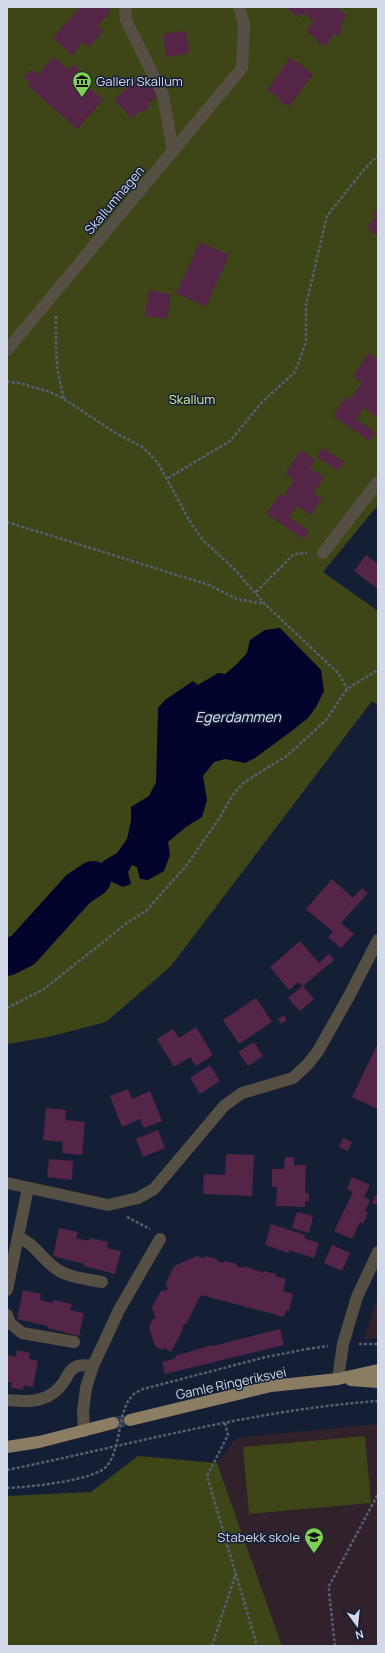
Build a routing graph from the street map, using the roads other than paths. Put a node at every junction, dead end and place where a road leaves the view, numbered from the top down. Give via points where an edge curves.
1 (125, 7) edge
2 (238, 7) edge
3 (173, 152) junction
4 (7, 350) edge
5 (378, 482) edge
6 (323, 553) road end
7 (378, 940) edge
8 (7, 1183) edge
9 (28, 1188) junction
10 (18, 1237) junction
11 (160, 1239) road end
12 (378, 1252) edge
13 (102, 1282) dead end
14 (7, 1290) edge
15 (7, 1315) edge
16 (74, 1342) dead end
17 (93, 1366) junction
18 (378, 1370) edge
19 (338, 1379) junction
20 (378, 1382) edge
21 (7, 1400) edge
22 (130, 1420) tunnel mouth
23 (114, 1423) tunnel mouth
24 (84, 1430) junction
25 (7, 1447) edge

1 - 3 street via 126,20 163,95
2 - 3 street, Skallumhagen via 244,24 242,68
3 - 4 street, Skallumhagen
5 - 6 street
7 - 9 street via 344,1005 308,1064 293,1078 242,1093 224,1106 154,1189 138,1198 108,1205
8 - 9 street
9 - 10 street
10 - 13 street via 30,1243 47,1262 65,1275
10 - 14 street
11 - 17 street via 119,1310
12 - 19 street via 357,1297 344,1344
15 - 16 street via 10,1323 22,1333
17 - 21 street via 82,1364 75,1367 57,1390 43,1398 29,1402
17 - 24 street via 86,1388
18 - 19 main road, Gamle Ringeriksvei
19 - 20 main road, Gamle Ringeriksvei
19 - 22 main road, Gamle Ringeriksvei via 271,1386
23 - 24 main road
24 - 25 main road via 39,1442

